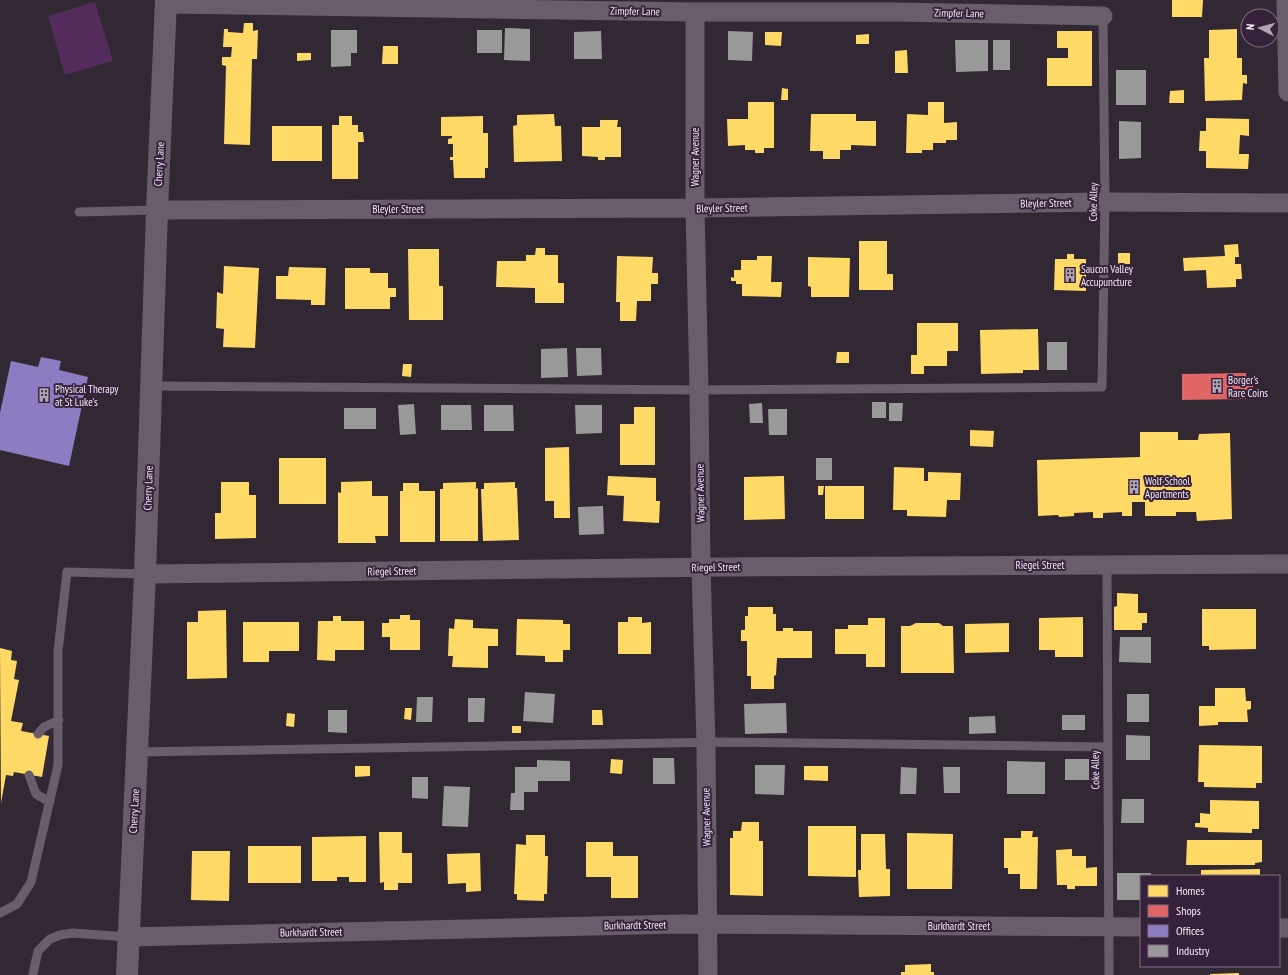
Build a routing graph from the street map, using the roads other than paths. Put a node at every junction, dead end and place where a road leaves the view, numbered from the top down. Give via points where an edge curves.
1 (1286, 0) edge
2 (166, 2) edge
3 (695, 12) junction
4 (1103, 16) joint
5 (1288, 92) edge
6 (1105, 202) junction
7 (1288, 203) edge
8 (695, 208) junction
9 (157, 210) junction
10 (79, 212) dead end
11 (151, 386) junction
12 (700, 390) junction
13 (1288, 564) edge
14 (1107, 565) junction
15 (701, 567) junction
16 (145, 574) junction
17 (59, 720) junction
18 (38, 734) dead end
19 (706, 743) junction
20 (1107, 747) junction
21 (137, 752) junction
22 (29, 775) dead end
23 (50, 802) junction
24 (0, 912) edge
25 (708, 924) junction
26 (1109, 927) junction
27 (1140, 927) edge
28 (129, 937) junction
29 (33, 974) edge
30 (127, 975) edge
31 (708, 975) edge
32 (1109, 975) edge

1 - 5 street
2 - 3 street, Zimpfer Lane
2 - 9 street, Cherry Lane
3 - 4 street, Zimpfer Lane
3 - 8 street, Wagner Avenue
4 - 6 lane, Coke Alley
6 - 7 street, Bleyler Street
6 - 8 street, Bleyler Street
6 - 12 lane, Coke Alley via 1102,387
8 - 9 street, Bleyler Street
8 - 12 street, Wagner Avenue
9 - 10 lane
9 - 11 street, Cherry Lane
11 - 12 lane
11 - 16 street, Cherry Lane
12 - 15 street, Wagner Avenue
13 - 14 street, Riegel Street
14 - 15 street, Riegel Street
14 - 20 lane, Coke Alley
15 - 16 street, Riegel Street
15 - 19 street, Wagner Avenue
16 - 17 lane via 67,572 58,651
16 - 21 street, Cherry Lane
17 - 18 lane via 44,727
17 - 23 lane via 58,766
19 - 20 lane
19 - 21 lane
19 - 25 street, Wagner Avenue
20 - 26 lane, Coke Alley
21 - 28 street, Cherry Lane
22 - 23 lane via 36,794
23 - 24 lane via 31,882 17,904
25 - 26 street, Burkhardt Street
25 - 28 street, Burkhardt Street
25 - 31 street, Wagner Avenue
26 - 27 street, Burkhardt Street
26 - 32 lane, Coke Alley
28 - 29 lane via 72,933 50,938 38,951
28 - 30 street, Cherry Lane

